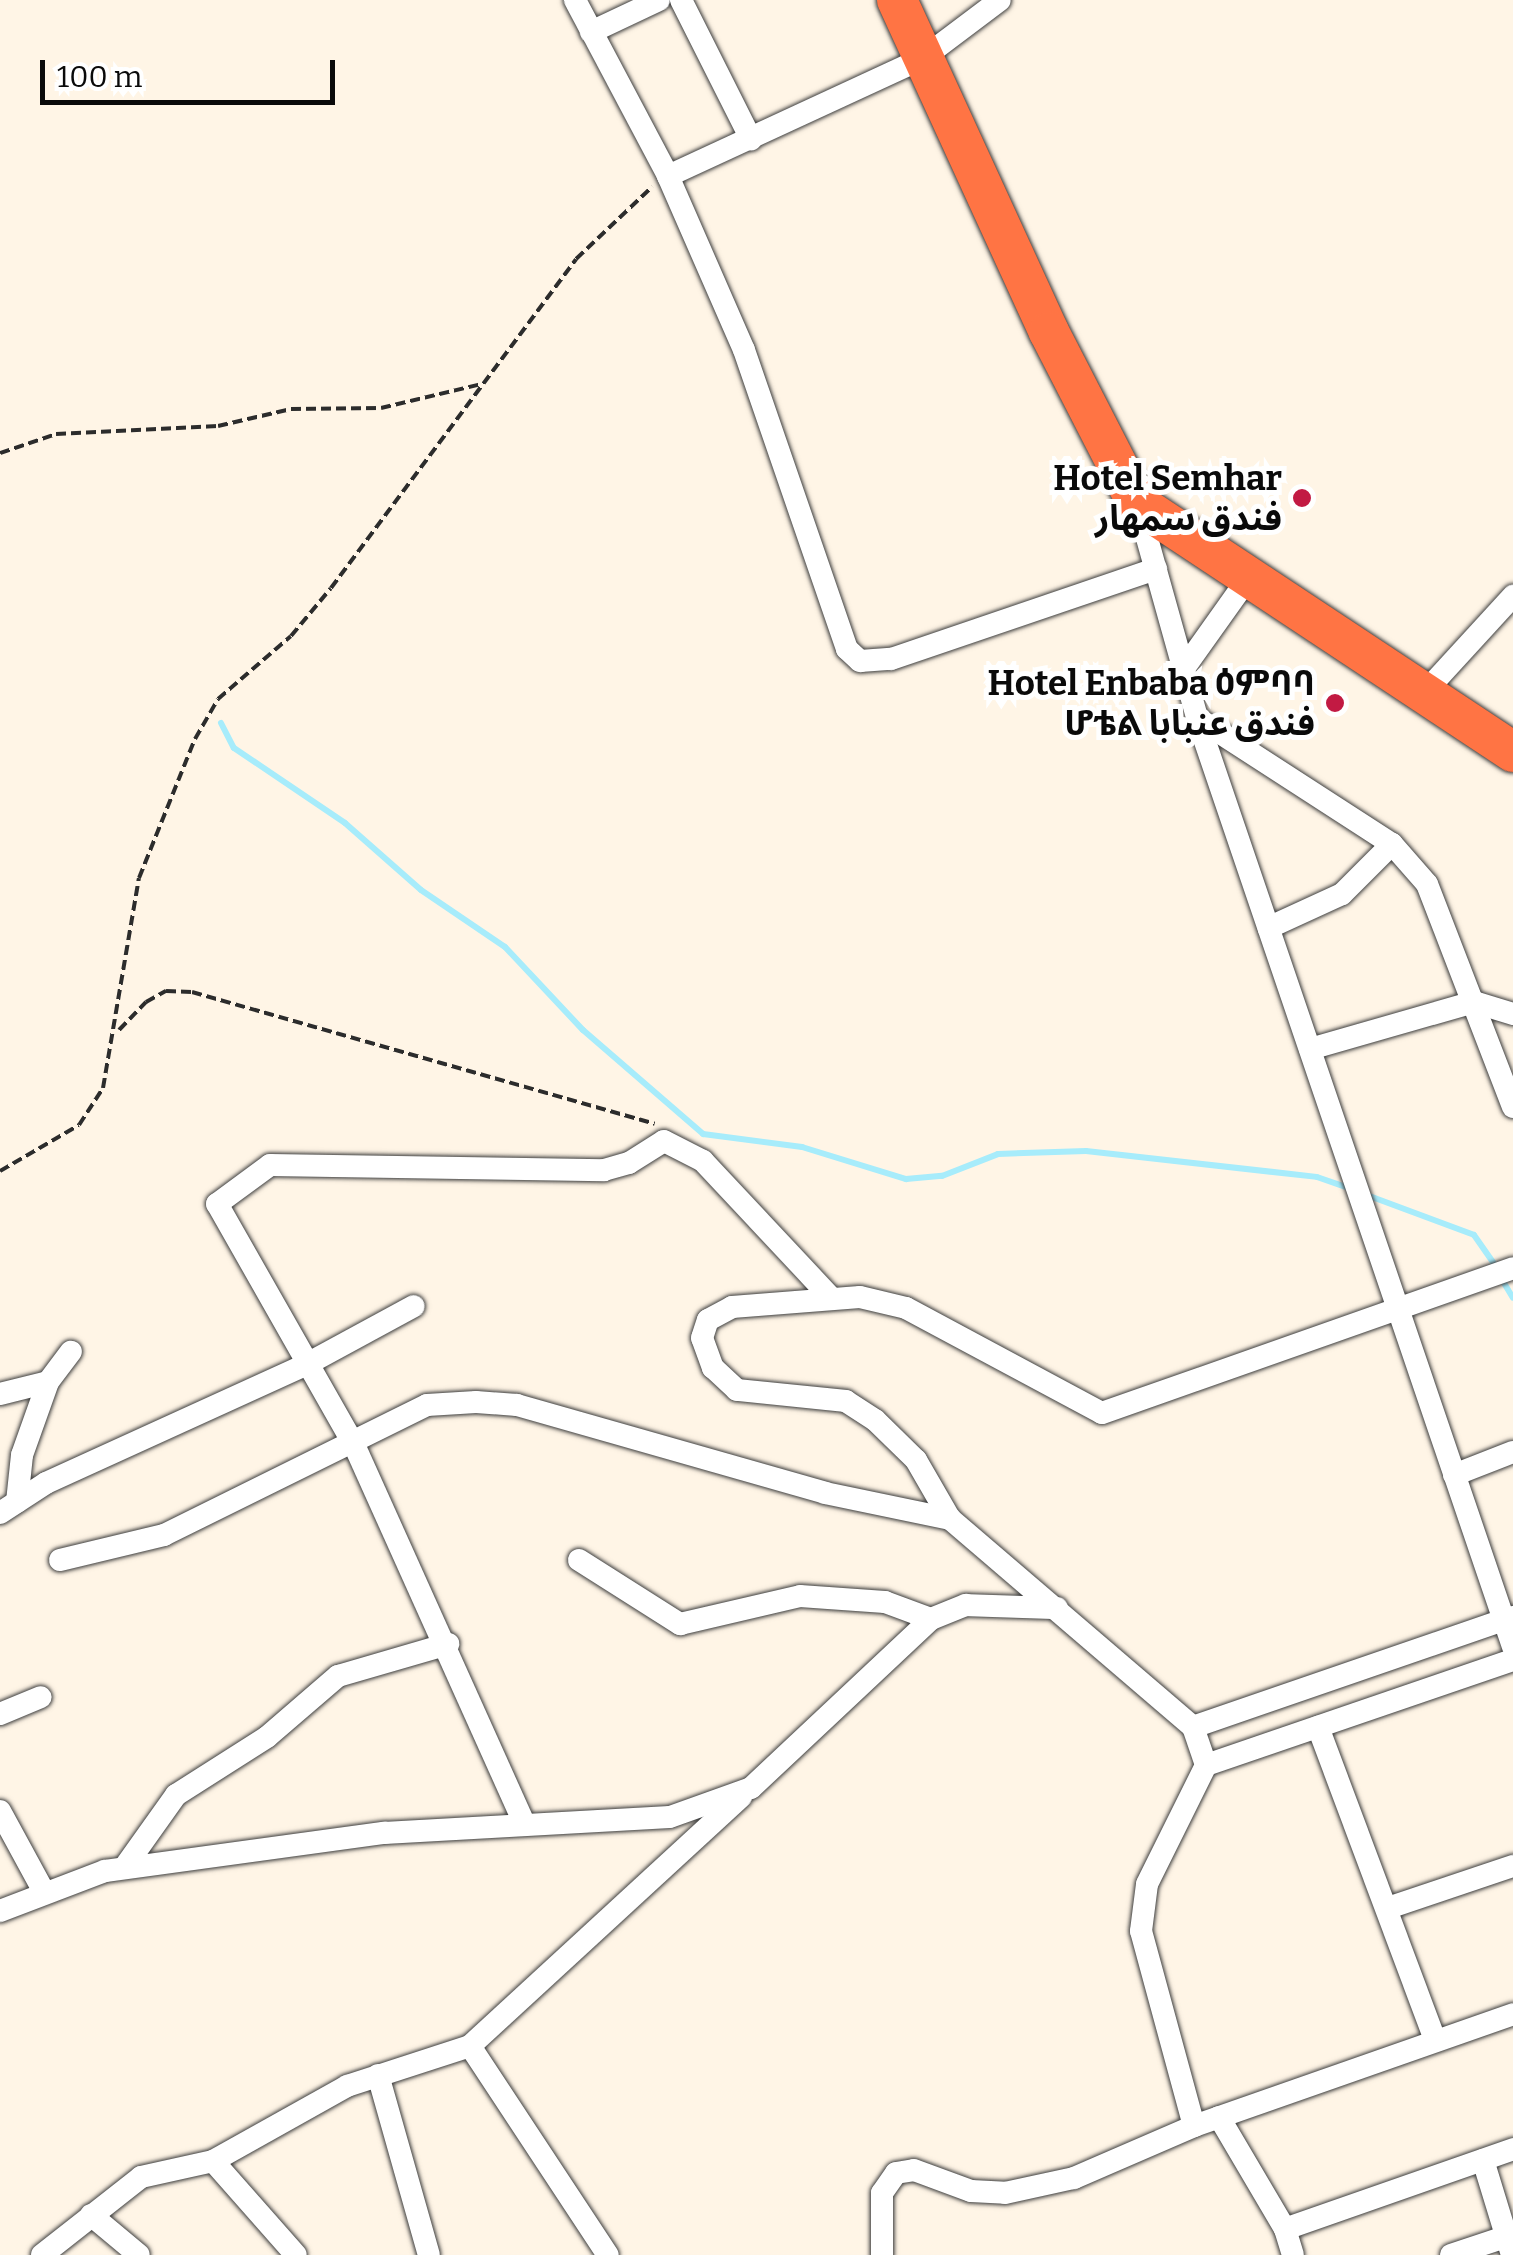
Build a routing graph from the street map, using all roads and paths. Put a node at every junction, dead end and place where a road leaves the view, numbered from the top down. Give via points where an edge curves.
1 (575, 0) edge
2 (659, 0) edge
3 (681, 0) edge
4 (897, 0) edge
5 (1000, 0) edge
6 (591, 32) junction
7 (923, 58) junction
8 (752, 139) junction
9 (668, 176) junction
10 (482, 384) junction
11 (0, 454) edge
12 (1137, 503) junction
13 (1156, 568) junction
14 (1249, 578) junction
15 (1513, 596) edge
16 (1185, 667) junction
17 (1424, 693) junction
18 (1197, 718) junction
19 (1513, 752) edge
20 (1392, 844) junction
21 (1268, 928) junction
22 (1474, 1002) junction
23 (1513, 1014) edge
24 (117, 1034) junction
25 (1310, 1049) junction
26 (1513, 1107) edge
27 (655, 1124) dead end
28 (0, 1172) edge
29 (1505, 1271) edge
30 (831, 1298) junction
31 (414, 1306) dead end
32 (1395, 1308) junction
33 (71, 1352) dead end
34 (309, 1364) junction
35 (48, 1382) junction
36 (0, 1394) edge
37 (353, 1442) junction
38 (1513, 1452) edge
39 (1454, 1475) junction
40 (9, 1507) edge
41 (950, 1520) junction
42 (60, 1560) dead end
43 (579, 1560) dead end
44 (1056, 1608) junction
45 (931, 1619) junction
46 (1509, 1619) edge
47 (448, 1644) junction
48 (1513, 1646) edge
49 (1513, 1660) edge
50 (41, 1697) dead end
51 (0, 1714) edge
52 (1193, 1727) junction
53 (1318, 1727) junction
54 (1206, 1765) junction
55 (750, 1788) junction
56 (0, 1811) edge
57 (524, 1823) junction
58 (1513, 1866) edge
59 (124, 1868) junction
60 (44, 1892) junction
61 (1388, 1908) junction
62 (0, 1911) edge
63 (1513, 2014) edge
64 (1436, 2040) junction
65 (470, 2046) junction
66 (378, 2074) junction
67 (1219, 2117) junction
68 (1194, 2126) junction
69 (1513, 2149) edge
70 (1484, 2160) junction
71 (214, 2162) junction
72 (91, 2215) junction
73 (1285, 2229) junction
74 (1509, 2246) edge
75 (42, 2255) edge
76 (139, 2255) edge
77 (296, 2255) edge
78 (429, 2255) edge
79 (608, 2255) edge
80 (882, 2255) edge
81 (1293, 2255) edge
82 (1451, 2255) edge

1 - 6 street
2 - 6 street
3 - 8 street
4 - 7 highway
5 - 7 street
6 - 9 street
7 - 8 street
7 - 12 highway via 1049,332
8 - 9 street
9 - 10 path via 632,201 576,260
9 - 13 street via 775,430 838,634 860,661 891,659
10 - 11 path via 381,408 291,409 218,426 56,434
10 - 24 path via 291,636 218,698 139,878
12 - 13 street
12 - 14 highway
13 - 16 street
14 - 16 street
14 - 17 highway
15 - 17 street
16 - 18 street
17 - 19 highway
18 - 20 street
18 - 21 street
20 - 21 street via 1342,894
20 - 22 street via 1427,884
21 - 25 street
22 - 23 street
22 - 25 street
22 - 26 street
24 - 27 path via 146,1002 166,991 192,992
24 - 28 path via 92,1111
25 - 32 street
29 - 32 street
30 - 32 street via 906,1308 1102,1412
30 - 34 street via 704,1161 679,1144 664,1141 629,1164 604,1170 270,1165 217,1204
30 - 41 street via 732,1307 708,1320 702,1338 713,1368 737,1390 846,1401 916,1460
31 - 34 street
32 - 39 street
33 - 35 street
34 - 37 street
34 - 40 street via 46,1483
35 - 36 street
35 - 40 street
37 - 41 street via 427,1405 517,1405 825,1493
37 - 42 street via 164,1535
37 - 47 street
38 - 39 street
39 - 46 street
41 - 44 street
43 - 45 street via 680,1624 800,1596 884,1602
44 - 45 street via 966,1606
44 - 52 street
45 - 55 street
46 - 48 street
46 - 52 street
47 - 57 street
47 - 59 street via 338,1676 267,1737 176,1795
49 - 53 street
50 - 51 street
52 - 54 street
53 - 54 street
53 - 61 street
54 - 68 street via 1147,1884 1141,1931
55 - 57 street via 670,1817
55 - 65 street
56 - 60 street
57 - 59 street
58 - 61 street
59 - 60 street
60 - 62 street
61 - 64 street
63 - 64 street
64 - 67 street
65 - 66 street
65 - 79 street
66 - 71 street via 308,2105
66 - 78 street
67 - 68 street
67 - 73 street
68 - 80 street via 1074,2178 1005,2192 971,2191 914,2170 896,2173 882,2193
69 - 70 street
70 - 73 street
70 - 74 street
71 - 72 street via 140,2178
71 - 77 street
72 - 75 street
72 - 76 street
73 - 81 street
74 - 82 street

